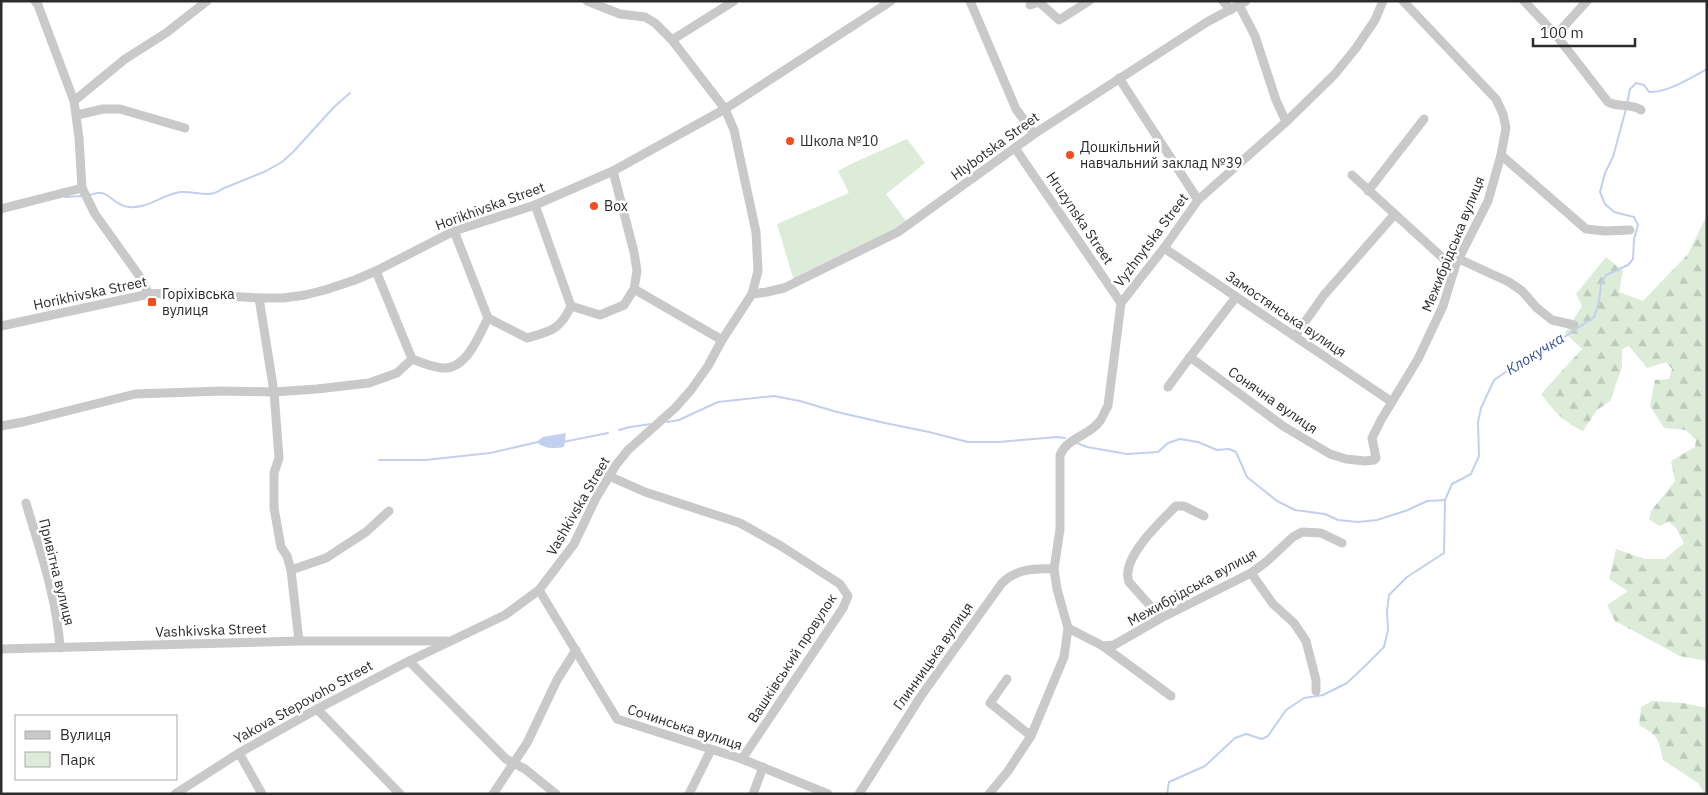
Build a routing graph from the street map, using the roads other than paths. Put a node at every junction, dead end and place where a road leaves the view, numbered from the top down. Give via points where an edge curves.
1 (35, 1) edge
2 (207, 1) edge
3 (587, 1) edge
4 (734, 1) edge
5 (891, 1) edge
6 (970, 1) edge
7 (1089, 1) edge
8 (1223, 1) edge
9 (1383, 1) edge
10 (1403, 1) edge
11 (1524, 1) edge
12 (1587, 1) edge
13 (1243, 3) edge
14 (1030, 5) dead end
15 (1231, 10) junction
16 (1556, 35) junction
17 (672, 40) junction
18 (1118, 78) junction
19 (74, 101) junction
20 (725, 109) junction
21 (1641, 110) dead end
22 (77, 115) junction
23 (1424, 119) dead end
24 (1286, 122) junction
25 (185, 128) dead end
26 (1034, 134) junction
27 (1016, 148) junction
28 (1501, 155) junction
29 (613, 171) junction
30 (1352, 175) dead end
31 (82, 188) junction
32 (1368, 191) junction
33 (1198, 200) junction
34 (535, 205) junction
35 (1, 209) edge
36 (1394, 215) junction
37 (1630, 230) dead end
38 (454, 231) junction
39 (1164, 248) junction
40 (1457, 262) junction
41 (376, 271) junction
42 (634, 289) junction
43 (149, 294) junction
44 (752, 294) junction
45 (1236, 297) junction
46 (259, 298) junction
47 (1121, 303) junction
48 (571, 306) junction
49 (488, 318) junction
50 (1574, 325) dead end
51 (1, 326) edge
52 (1294, 336) junction
53 (722, 340) junction
54 (1190, 357) junction
55 (412, 359) junction
56 (1168, 387) dead end
57 (274, 392) junction
58 (1392, 402) junction
59 (1, 426) edge
60 (1374, 460) joint
61 (609, 476) junction
62 (26, 504) dead end
63 (390, 512) dead end
64 (1204, 516) dead end
65 (1342, 544) dead end
66 (1054, 569) junction
67 (291, 570) junction
68 (1251, 573) junction
69 (539, 590) junction
70 (1161, 618) junction
71 (1068, 628) junction
72 (299, 641) junction
73 (449, 641) junction
74 (1104, 646) junction
75 (60, 648) junction
76 (1, 649) edge
77 (576, 650) junction
78 (409, 661) junction
79 (1007, 679) dead end
80 (1316, 691) dead end
81 (1171, 696) dead end
82 (317, 709) junction
83 (1031, 736) junction
84 (711, 750) junction
85 (238, 753) junction
86 (742, 759) junction
87 (514, 762) junction
88 (763, 767) junction
89 (174, 794) edge
90 (262, 794) edge
91 (400, 794) edge
92 (493, 794) edge
93 (556, 794) edge
94 (689, 794) edge
95 (753, 794) edge
96 (828, 794) edge
97 (859, 794) edge
98 (989, 794) edge

1 - 19 street
2 - 19 street via 125,59
3 - 17 street, Vashkivska Street via 620,14 645,17
4 - 17 street
5 - 20 street, Horikhivska Street
6 - 26 street via 1016,109
7 - 14 street via 1059,20 1039,2
8 - 15 street
9 - 24 street, Vyzhnytska Street via 1375,20 1336,74
10 - 28 street, Межибрідська вулиця via 1496,99 1506,128
11 - 16 street
12 - 16 street
13 - 15 street, Hlybotska Street
13 - 24 street
15 - 18 street, Hlybotska Street
16 - 21 street via 1608,102
17 - 20 street, Vashkivska Street
18 - 26 street, Hlybotska Street
18 - 33 street
19 - 22 street
20 - 29 street, Horikhivska Street
20 - 44 street, Vashkivska Street via 734,130 756,232 758,271
22 - 25 street via 120,109
22 - 31 street
23 - 32 street
24 - 33 street, Vyzhnytska Street
26 - 27 street, Hlybotska Street
27 - 44 street, Hlybotska Street via 898,232 784,288
27 - 47 street, Hruzynska Street
28 - 37 street via 1586,229
28 - 40 street, Межибрідська вулиця via 1488,201
29 - 34 street, Horikhivska Street
29 - 42 street via 634,252 637,271
30 - 32 street
31 - 35 street
31 - 43 street via 95,214
32 - 36 street
33 - 39 street, Vyzhnytska Street
34 - 38 street, Horikhivska Street
34 - 48 street
36 - 40 street via 1444,260
36 - 52 street via 1324,295
38 - 41 street, Horikhivska Street
38 - 49 street
39 - 45 street, Замостянська вулиця
39 - 47 street, Vyzhnytska Street
40 - 50 street via 1509,282 1552,320
40 - 58 street, Межибрідська вулиця via 1443,306
41 - 46 street, Horikhivska Street via 336,287 304,295
41 - 55 street
42 - 48 street via 624,305 600,315
42 - 53 street
43 - 46 street, Horikhivska Street
43 - 51 street, Horikhivska Street
44 - 53 street, Vashkivska Street
45 - 52 street, Замостянська вулиця
45 - 54 street
46 - 57 street
47 - 66 street, Vyzhnytska Street via 1108,406 1100,421 1069,442 1060,455 1060,529
48 - 49 street via 564,320 551,331 527,338
49 - 55 street via 467,355 456,365 444,368
52 - 58 street, Замостянська вулиця
53 - 61 street, Vashkivska Street via 691,390 628,450
54 - 56 street
54 - 60 street, Сонячна вулиця via 1283,426 1330,454 1346,459
55 - 57 street via 396,373 368,383
57 - 59 street via 135,394
57 - 67 street via 278,458 274,473 274,508 281,547
58 - 60 street, Межибрідська вулиця via 1372,438
61 - 69 street, Vashkivska Street via 574,544
61 - 86 street, Вашківський провулок via 645,492 740,523 840,584 848,596
62 - 75 street, Привітна вулиця via 56,612
63 - 67 street via 326,558
64 - 70 street via 1184,506 1176,506 1138,548 1127,568 1129,582
65 - 68 street, Межибрідська вулиця via 1321,533 1302,532 1293,536
66 - 71 street, Vyzhnytska Street
66 - 97 street, Глинницька вулиця via 1019,572 1002,583 921,696
67 - 72 street
68 - 70 street, Межибрідська вулиця
68 - 80 street via 1306,641
69 - 73 street, Vashkivska Street via 505,615
69 - 77 street, Сочинська вулиця
70 - 74 street, Межибрідська вулиця via 1114,644
71 - 74 street
71 - 83 street, Vyzhnytska Street via 1064,657
72 - 73 street, Vashkivska Street
72 - 75 street, Vashkivska Street
73 - 78 street, Yakova Stepovoho Street
74 - 81 street
75 - 76 street, Vashkivska Street
77 - 84 street, Сочинська вулиця via 617,719
77 - 87 street
78 - 82 street, Yakova Stepovoho Street
78 - 87 street via 506,759
79 - 83 street via 990,703
82 - 85 street, Yakova Stepovoho Street
82 - 91 street
83 - 98 street, Vyzhnytska Street
84 - 86 street, Сочинська вулиця
84 - 94 street
85 - 89 street, Yakova Stepovoho Street
85 - 90 street
86 - 88 street, Сочинська вулиця
87 - 92 street
87 - 93 street
88 - 95 street
88 - 96 street, Сочинська вулиця

